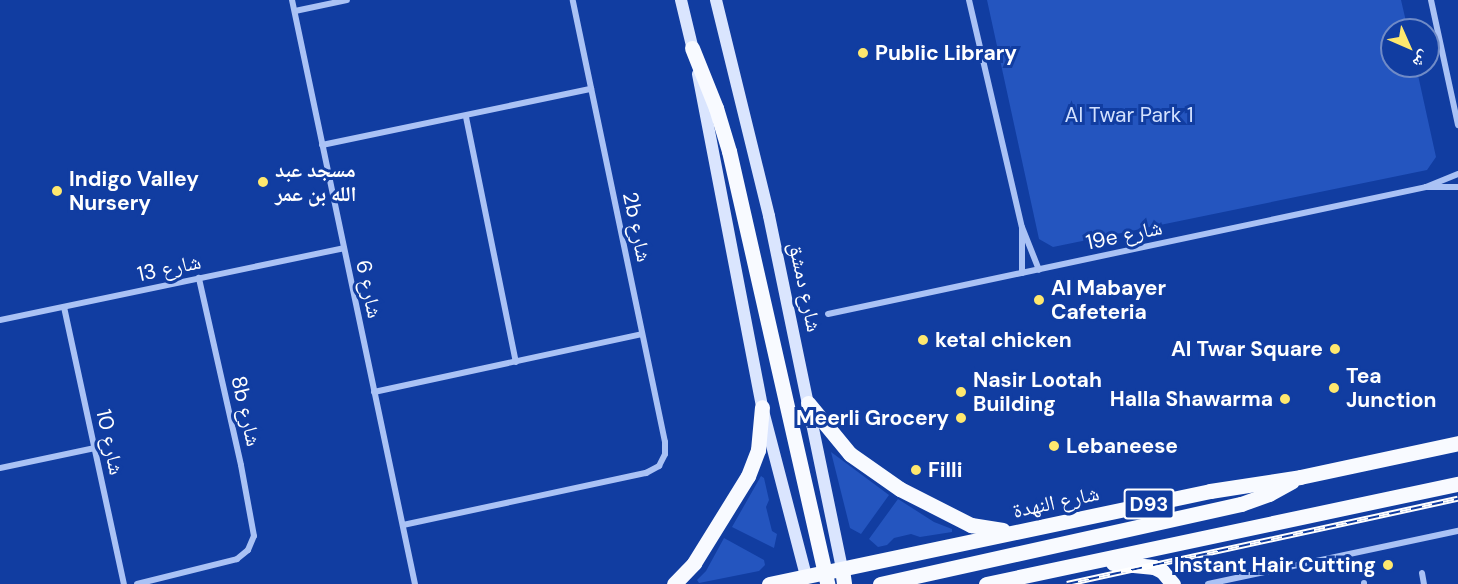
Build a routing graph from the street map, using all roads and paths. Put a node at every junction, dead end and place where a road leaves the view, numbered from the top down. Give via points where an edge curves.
1 (292, 0) edge
2 (347, 0) edge
3 (573, 0) edge
4 (681, 0) edge
5 (726, 0) edge
6 (969, 0) edge
7 (1431, 0) edge
8 (717, 6) edge
9 (294, 11) junction
10 (692, 48) junction
11 (591, 89) junction
12 (466, 117) junction
13 (1458, 125) edge
14 (322, 145) junction
15 (1458, 174) edge
16 (1426, 187) junction
17 (1458, 187) edge
18 (1022, 227) junction
19 (344, 248) junction
20 (1039, 270) junction
21 (1022, 273) junction
22 (199, 278) junction
23 (64, 307) junction
24 (828, 314) dead end
25 (0, 320) edge
26 (642, 334) junction
27 (516, 362) junction
28 (374, 392) junction
29 (808, 403) junction
30 (762, 407) junction
31 (1458, 443) edge
32 (95, 448) junction
33 (0, 468) edge
34 (1300, 477) junction
35 (1458, 484) edge
36 (403, 525) junction
37 (1021, 531) junction
38 (1458, 531) edge
39 (1086, 563) junction
40 (1422, 573) dead end
41 (1024, 576) junction
42 (843, 577) edge
43 (826, 578) edge
44 (807, 580) edge
45 (124, 584) edge
46 (137, 584) edge
47 (415, 584) edge
48 (674, 584) edge
49 (770, 584) edge
50 (880, 584) edge
51 (986, 584) edge
52 (1006, 584) edge
53 (1173, 584) edge
54 (1208, 584) edge
55 (1424, 584) edge

1 - 9 street, شارع 6
2 - 9 street
3 - 11 street, 2b شارع
4 - 10 main road
5 - 8 street
6 - 18 street
7 - 13 street
8 - 29 main road, شارع دمشق via 769,216
9 - 14 street, شارع 6
10 - 30 main road
10 - 43 main road via 729,151
11 - 12 street
11 - 26 street, 2b شارع
12 - 14 street
12 - 27 street
14 - 19 street, شارع 6
15 - 16 street, 19e شارع
16 - 17 street, 19e شارع
16 - 20 street, 19e شارع
18 - 20 street
18 - 21 street
19 - 22 street, شارع 13
19 - 28 street, شارع 6
20 - 21 street, 19e شارع
21 - 24 street, 19e شارع
22 - 23 street, شارع 13
22 - 46 street, 8b شارع via 254,536 248,550 228,562
23 - 25 street, شارع 13
23 - 32 street, شارع 10
26 - 27 street
26 - 36 street, 2b شارع via 665,442 659,466 646,473
27 - 28 street
28 - 36 street, شارع 6
29 - 37 main road via 850,454 900,489 970,525
29 - 42 main road, شارع دمشق
30 - 44 main road
30 - 48 main road via 760,442 747,476 694,563
31 - 34 main road, شارع النهدة / D93
32 - 33 street
32 - 45 street, شارع 10
34 - 37 main road, شارع النهدة / D93 via 1237,486
34 - 50 main road via 1240,504
35 - 39 main road, D93
36 - 47 street, شارع 6
37 - 42 main road, شارع النهدة / D93
38 - 54 street
39 - 41 main road, D93
39 - 53 main road via 1145,565 1162,571
40 - 55 street
41 - 51 main road, D93
41 - 52 main road
42 - 43 main road, شارع النهدة / D93
43 - 44 main road, شارع النهدة / D93
44 - 49 main road, شارع النهدة / D93

